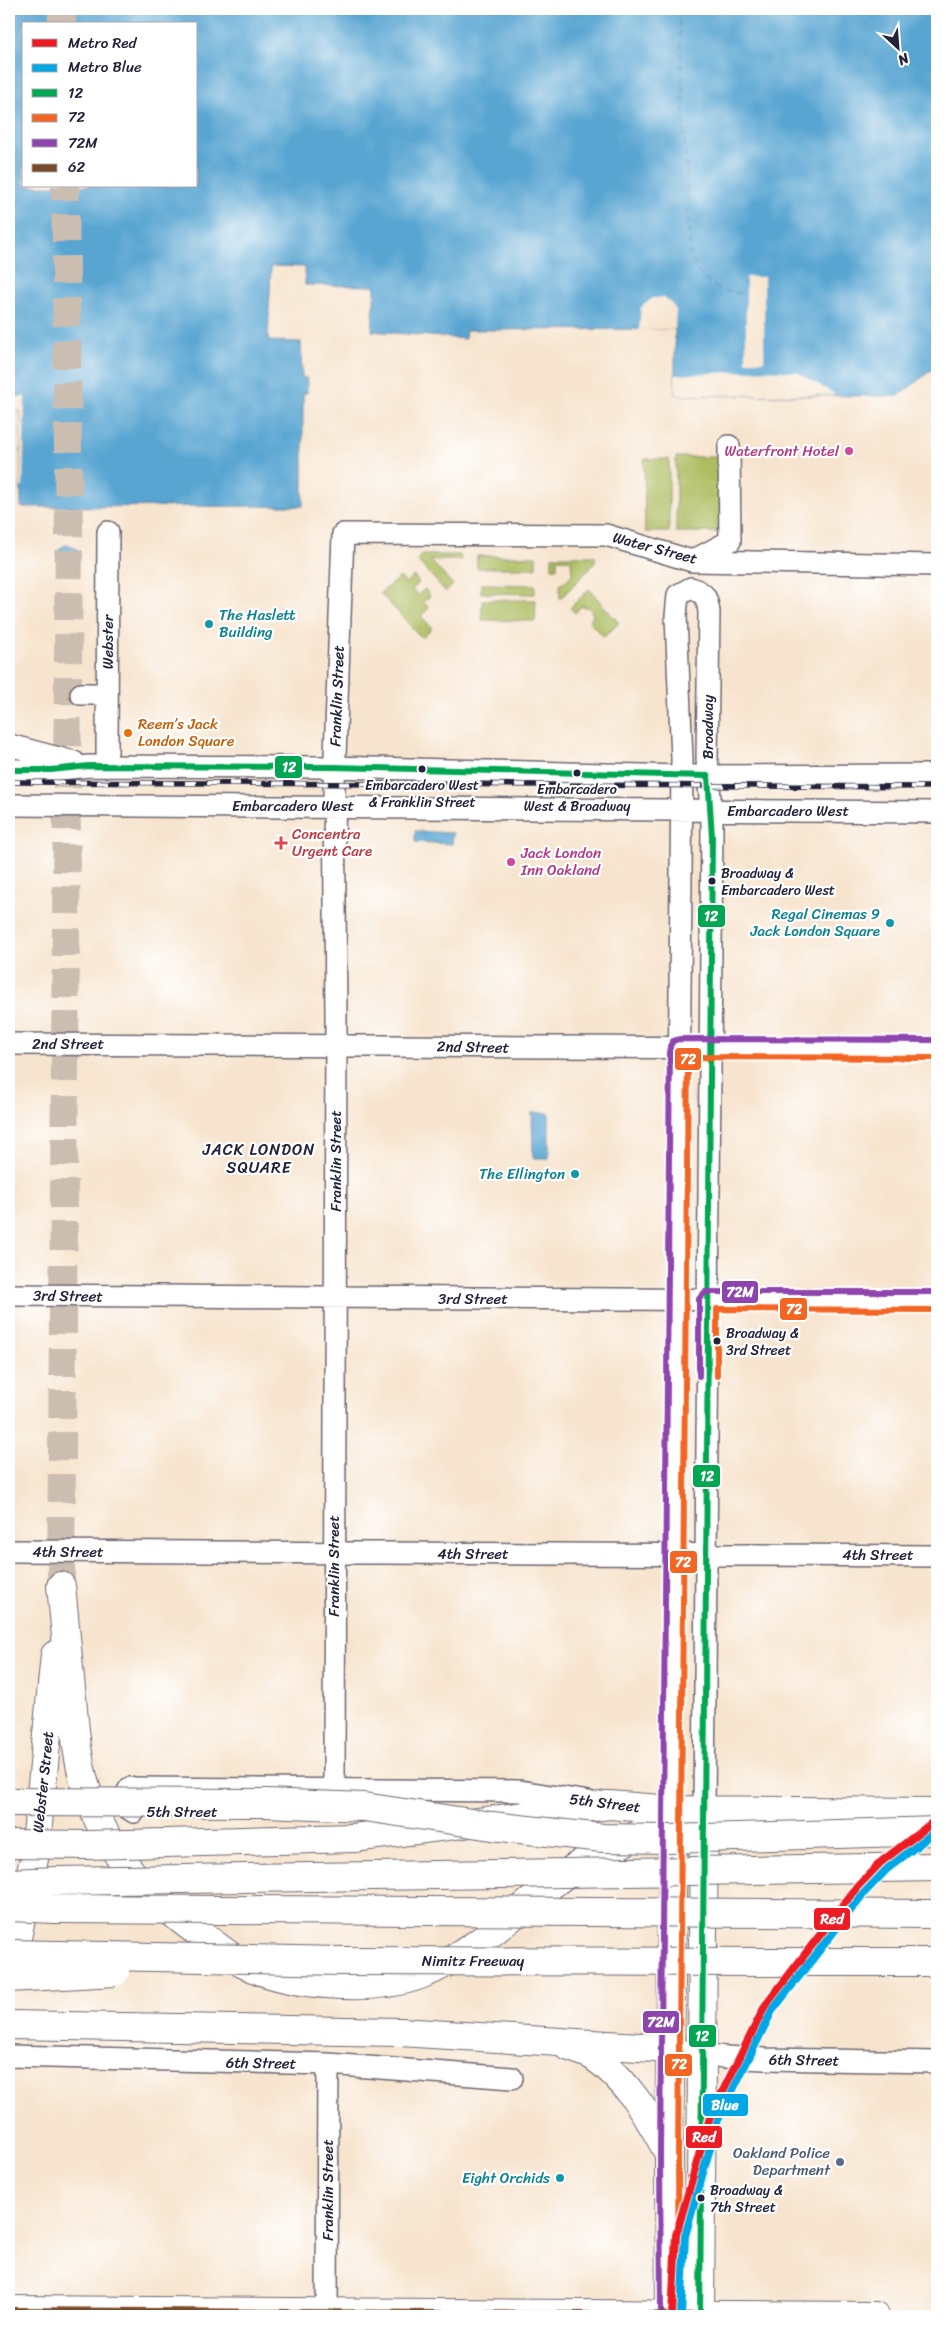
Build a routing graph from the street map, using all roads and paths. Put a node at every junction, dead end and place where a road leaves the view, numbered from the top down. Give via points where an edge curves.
1 (729, 446) dead end
2 (108, 532) dead end
3 (343, 534) joint
4 (692, 561) junction
5 (937, 565) edge
6 (691, 588) junction
7 (81, 694) dead end
8 (108, 694) junction
9 (9, 745) edge
10 (107, 752) dead end
11 (89, 766) junction
12 (334, 766) junction
13 (9, 770) edge
14 (937, 775) edge
15 (680, 776) junction
16 (708, 776) junction
17 (9, 805) edge
18 (334, 806) junction
19 (711, 810) junction
20 (680, 811) junction
21 (937, 812) edge
22 (9, 1044) edge
23 (336, 1045) junction
24 (679, 1048) junction
25 (710, 1048) junction
26 (937, 1049) edge
27 (9, 1296) edge
28 (335, 1299) junction
29 (677, 1300) junction
30 (708, 1300) junction
31 (937, 1301) edge
32 (9, 1551) edge
33 (334, 1553) junction
34 (675, 1556) junction
35 (706, 1556) junction
36 (937, 1556) edge
37 (334, 1789) junction
38 (9, 1802) edge
39 (609, 1805) junction
40 (673, 1810) junction
41 (704, 1810) junction
42 (937, 1812) edge
43 (937, 1831) edge
44 (9, 1844) edge
45 (937, 1867) edge
46 (9, 1883) edge
47 (9, 1907) edge
48 (937, 1914) edge
49 (9, 1954) edge
50 (341, 1961) junction
51 (937, 1962) edge
52 (9, 1976) edge
53 (9, 2025) edge
54 (557, 2042) junction
55 (672, 2048) junction
56 (703, 2053) junction
57 (9, 2056) edge
58 (937, 2062) edge
59 (328, 2064) junction
60 (512, 2078) dead end
61 (669, 2154) junction
62 (9, 2310) edge
63 (327, 2314) edge
64 (670, 2316) edge
65 (700, 2316) edge
66 (875, 2316) edge

1 - 4 street via 730,540
2 - 8 street, Webster
3 - 4 street, Water Street via 606,535
3 - 12 street, Franklin Street
4 - 5 street, Water Street
4 - 6 street
6 - 15 street, Broadway via 678,595 676,616
6 - 16 street, Broadway via 703,592 708,600
7 - 8 street
8 - 10 street, Webster
9 - 11 street
11 - 12 street
11 - 13 street
12 - 15 street
12 - 18 street, Franklin Street
14 - 16 street
15 - 16 street
15 - 20 street, Broadway
16 - 19 street, Broadway
17 - 18 street, Embarcadero West
18 - 20 street, Embarcadero West
18 - 23 street, Franklin Street
19 - 20 street, Embarcadero West
19 - 21 street, Embarcadero West
19 - 25 street, Broadway
20 - 24 street, Broadway
22 - 23 street, 2nd Street
23 - 24 street, 2nd Street
23 - 28 street, Franklin Street
24 - 25 street, 2nd Street
24 - 29 street, Broadway
25 - 26 street, 2nd Street
25 - 30 street, Broadway
27 - 28 street, 3rd Street
28 - 29 street, 3rd Street
28 - 33 street, Franklin Street
29 - 30 street, 3rd Street
29 - 34 street, Broadway
30 - 31 street, 3rd Street
30 - 35 street, Broadway
32 - 33 street, 4th Street
33 - 34 street, 4th Street
33 - 37 street, Franklin Street
34 - 35 street, 4th Street
34 - 40 street, Broadway
35 - 36 street, 4th Street
35 - 41 street, Broadway
37 - 37 street, 5th Street via 130,1788 126,1807 135,1812 312,1812
37 - 39 street, 5th Street via 520,1791
38 - 43 main road, bridge via 266,1803 364,1807 603,1838
39 - 40 main road, 5th Street
39 - 44 main road, bridge via 354,1838
40 - 41 main road, 5th Street
40 - 52 main road, Webster Street via 646,1831 580,1864 476,1945 448,1963 418,1976 354,1984 279,1976 242,1962 173,1915 116,1854 100,1826 78,1759 61,1586 35,1854
40 - 55 main road, Broadway
41 - 42 main road, 5th Street
41 - 56 main road, Broadway
45 - 46 main road, bridge
47 - 48 main road, bridge via 64,1910
49 - 50 main road, Nimitz Freeway, bridge
50 - 51 main road, Nimitz Freeway, bridge
50 - 52 main road, bridge
53 - 54 main road via 400,2032
54 - 55 main road
54 - 61 main road via 592,2056 616,2078 649,2117
55 - 56 street, 6th Street
55 - 61 main road, Broadway
56 - 58 street, 6th Street via 766,2060
56 - 65 main road, Broadway
57 - 59 street, 6th Street
59 - 60 street, 6th Street
59 - 63 street, Franklin Street
61 - 64 main road, Broadway
62 - 63 main road
63 - 64 main road
64 - 65 main road
65 - 66 main road

